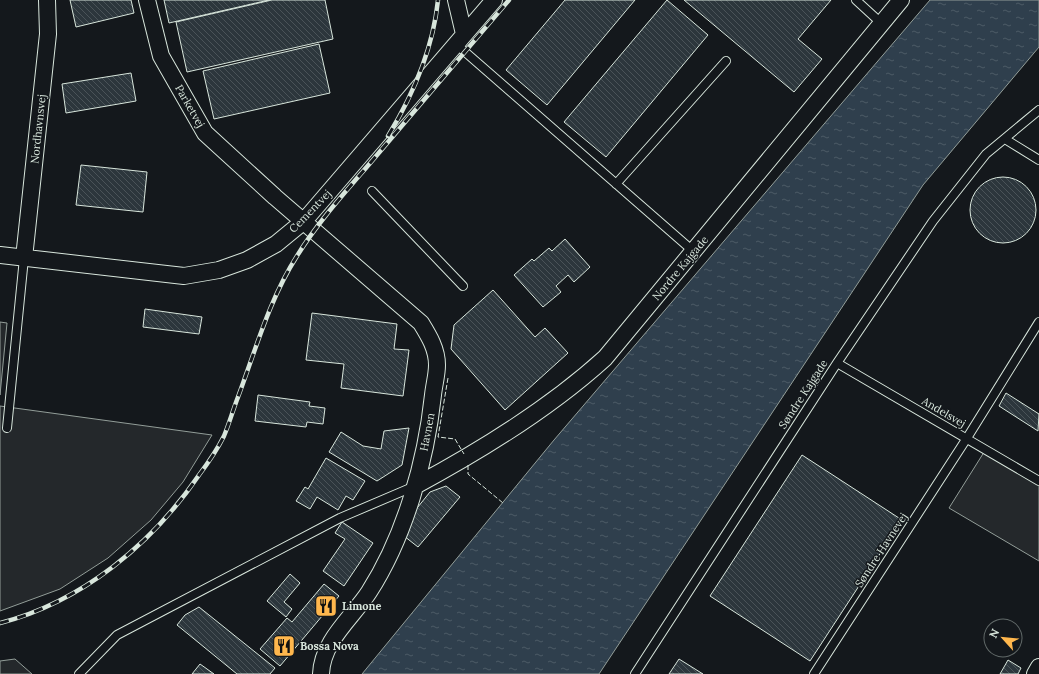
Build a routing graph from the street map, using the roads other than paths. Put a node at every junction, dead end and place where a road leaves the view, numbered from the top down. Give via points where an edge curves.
1 (47, 0) edge
2 (147, 0) edge
3 (456, 0) edge
4 (494, 0) edge
5 (856, 0) edge
6 (900, 0) edge
7 (881, 23) junction
8 (460, 39) junction
9 (726, 61) dead end
10 (1039, 110) edge
11 (1005, 139) junction
12 (1039, 160) edge
13 (616, 184) junction
14 (372, 191) dead end
15 (304, 221) junction
16 (693, 252) junction
17 (0, 255) edge
18 (24, 258) junction
19 (463, 286) dead end
20 (1039, 322) edge
21 (837, 362) junction
22 (7, 428) dead end
23 (967, 438) junction
24 (1039, 481) edge
25 (415, 486) junction
26 (1039, 667) edge
27 (79, 674) edge
28 (321, 674) edge
29 (635, 674) edge
30 (814, 674) edge
31 (1035, 674) edge

1 - 18 street, Nordhavnsvej via 48,34
2 - 15 street, Parketvej via 161,56 205,133
3 - 8 street
4 - 8 street, Cementvej
5 - 7 lane
6 - 7 street, Nordre Kajgade
7 - 16 street, Nordre Kajgade
8 - 13 lane
8 - 15 street, Cementvej
9 - 13 lane
10 - 11 lane, Søndre Kajgade
11 - 12 lane
11 - 21 lane, Søndre Kajgade via 986,154 933,221
13 - 16 lane
14 - 19 lane
15 - 18 street, Cementvej via 276,244 247,260 219,270 184,276
15 - 25 street, Havnen via 420,323 431,339 437,364 429,432
16 - 25 street, Nordre Kajgade via 605,358 582,379 467,459
17 - 18 street, Cementvej
18 - 22 lane
20 - 23 lane, Søndre Havnevej
21 - 23 lane, Andelsvej
21 - 29 lane, Søndre Kajgade
23 - 24 lane, Andelsvej
23 - 30 lane, Søndre Havnevej
25 - 27 lane via 340,518 117,635
25 - 28 street, Havnen via 396,541 369,592 328,647 321,663
26 - 31 street

